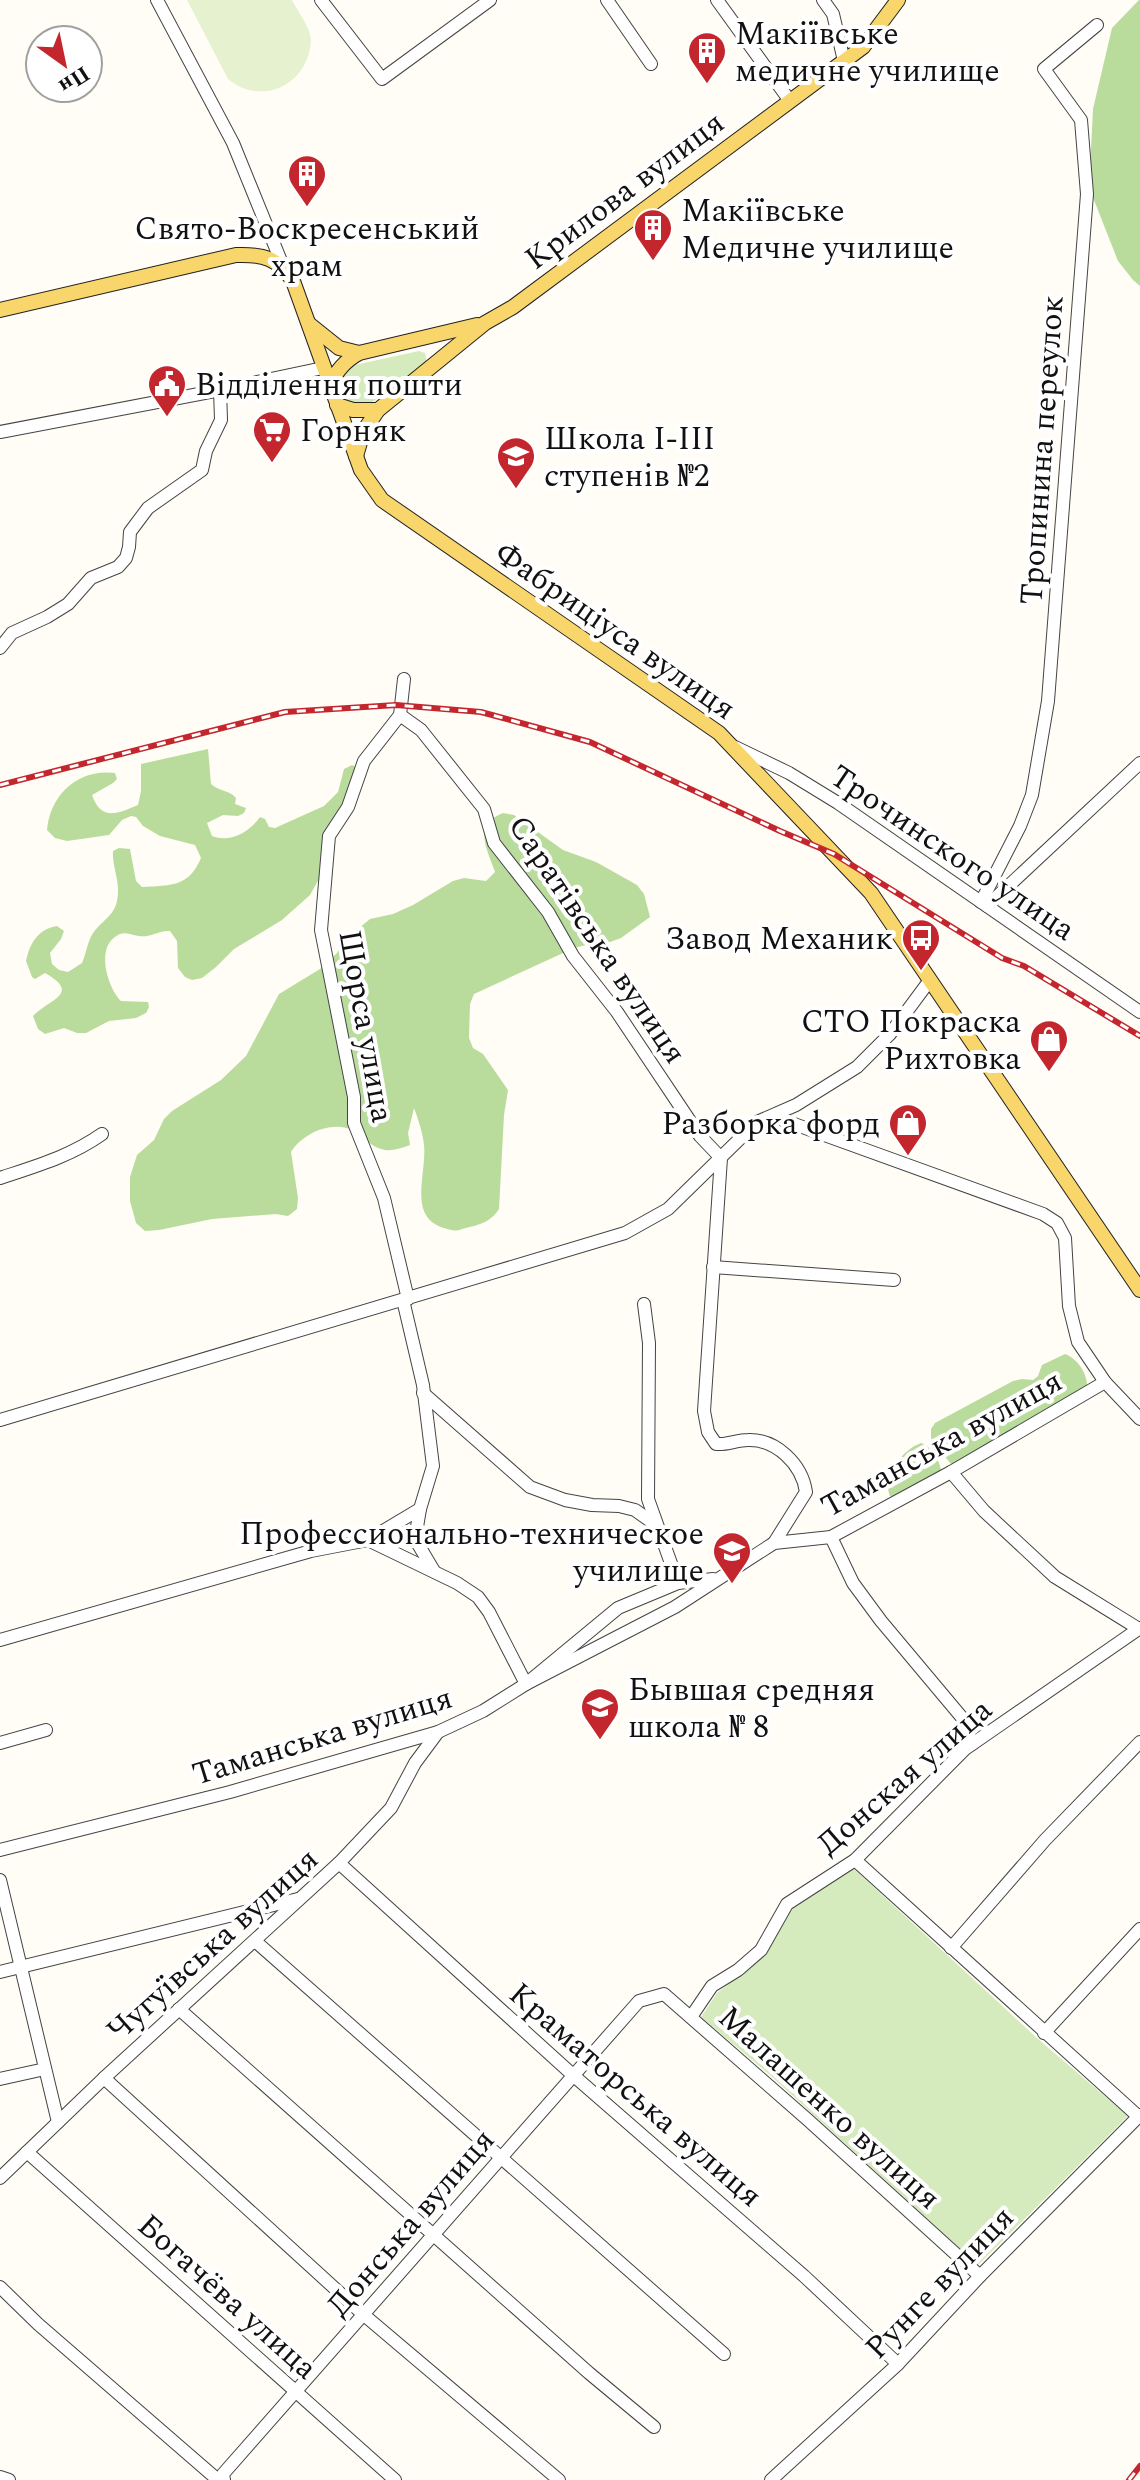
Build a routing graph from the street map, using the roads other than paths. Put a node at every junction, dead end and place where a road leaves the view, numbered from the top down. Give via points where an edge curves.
1 (157, 0) edge
2 (321, 0) edge
3 (490, 0) edge
4 (607, 0) edge
5 (717, 0) edge
6 (823, 0) edge
7 (898, 0) edge
8 (1097, 25) dead end
9 (844, 61) junction
10 (651, 64) dead end
11 (790, 101) junction
12 (283, 266) junction
13 (0, 310) edge
14 (308, 323) junction
15 (485, 323) junction
16 (426, 338) junction
17 (359, 353) junction
18 (436, 362) junction
19 (323, 368) junction
20 (330, 385) junction
21 (220, 390) junction
22 (337, 405) junction
23 (378, 410) junction
24 (0, 432) edge
25 (356, 456) junction
26 (0, 648) edge
27 (404, 679) dead end
28 (400, 715) junction
29 (730, 745) junction
30 (1140, 763) edge
31 (984, 904) junction
32 (930, 980) junction
33 (1140, 1012) edge
34 (772, 1116) junction
35 (102, 1134) dead end
36 (721, 1158) junction
37 (0, 1178) edge
38 (713, 1267) junction
39 (894, 1280) dead end
40 (1140, 1290) edge
41 (406, 1300) junction
42 (644, 1304) dead end
43 (1105, 1382) junction
44 (423, 1393) junction
45 (1140, 1419) edge
46 (0, 1420) edge
47 (951, 1472) junction
48 (420, 1509) junction
49 (656, 1525) junction
50 (831, 1537) junction
51 (368, 1540) junction
52 (774, 1543) junction
53 (434, 1571) junction
54 (719, 1578) junction
55 (678, 1583) junction
56 (1139, 1629) edge
57 (0, 1640) edge
58 (526, 1684) junction
59 (46, 1730) dead end
60 (438, 1732) junction
61 (1140, 1742) edge
62 (0, 1743) edge
63 (972, 1744) junction
64 (0, 1850) edge
65 (855, 1860) junction
66 (339, 1863) junction
67 (0, 1880) edge
68 (301, 1898) junction
69 (1140, 1929) edge
70 (255, 1941) junction
71 (951, 1948) junction
72 (21, 1967) junction
73 (0, 1972) edge
74 (639, 2001) joint
75 (179, 2009) junction
76 (691, 2017) junction
77 (1044, 2033) junction
78 (45, 2069) junction
79 (574, 2076) junction
80 (104, 2078) junction
81 (0, 2079) edge
82 (1139, 2116) edge
83 (58, 2122) junction
84 (27, 2152) junction
85 (501, 2158) junction
86 (0, 2178) edge
87 (433, 2235) junction
88 (980, 2276) junction
89 (0, 2287) edge
90 (364, 2315) junction
91 (724, 2354) dead end
92 (898, 2364) junction
93 (296, 2392) junction
94 (654, 2427) dead end
95 (0, 2477) edge
96 (9, 2480) edge
97 (221, 2480) edge
98 (395, 2480) edge
99 (559, 2480) edge
100 (771, 2480) edge

1 - 12 street via 233,143
2 - 3 street via 382,79
4 - 10 street
5 - 11 street
6 - 9 street via 833,14
7 - 9 main road, Крилова вулиця via 863,47
8 - 31 street, Тропинина переулок via 1044,69 1081,120 1087,194 1048,701 1032,795
9 - 11 main road, Крилова вулиця
11 - 15 main road, Крилова вулиця
12 - 13 main road via 258,254 236,255
12 - 14 main road, Фабриціуса вулиця
14 - 17 main road via 339,348
14 - 19 main road, Фабриціуса вулиця
15 - 16 main road
15 - 18 main road
16 - 17 main road
16 - 18 main road
17 - 20 main road via 346,360
18 - 23 main road
19 - 20 main road, Фабриціуса вулиця
19 - 21 street
20 - 22 main road, Фабриціуса вулиця
21 - 24 street
21 - 26 street via 221,420 202,470 148,508 130,532 126,558 118,567 91,578 68,604 12,633
22 - 23 main road
22 - 25 main road, Фабриціуса вулиця
23 - 25 main road via 363,432
25 - 29 main road, Фабриціуса вулиця via 382,500
27 - 28 street
28 - 36 street, Саратівська вулиця via 421,730 484,809 494,843 548,912 573,956 700,1136
28 - 41 street, Щорса улица via 364,761 348,807 329,836 321,930 354,1097 354,1123 384,1198
29 - 31 street, Трочинского улица via 838,803
29 - 32 main road, Фабриціуса вулиця via 871,893
30 - 31 street
31 - 33 street, Трочинского улица
32 - 34 street via 890,1034 857,1067
32 - 40 main road, Фабриціуса вулиця
34 - 36 street via 757,1122
34 - 43 street via 1057,1223 1065,1238 1069,1306 1078,1342
35 - 37 street via 62,1158
36 - 38 street
36 - 41 street via 668,1209 625,1233
38 - 39 street
38 - 52 street via 704,1411 708,1432 716,1444 745,1439 772,1444 791,1459 805,1483 806,1492
41 - 44 street, Щорса улица
41 - 46 street
42 - 49 street via 649,1343 648,1499
43 - 45 street
43 - 47 street, Таманська вулиця
44 - 48 street, Щорса улица via 433,1466
44 - 49 street via 530,1487 565,1500 635,1510
47 - 50 street, Таманська вулиця
47 - 56 street via 1055,1577
48 - 51 street
48 - 53 street, Щорса улица via 415,1539
49 - 55 street
50 - 52 street, Таманська вулиця
50 - 63 street via 853,1583 964,1720
51 - 53 street
51 - 57 street via 311,1551
52 - 54 street, Таманська вулиця
53 - 58 street via 478,1597
54 - 55 street
54 - 58 street, Таманська вулиця via 675,1607
55 - 58 street via 618,1608
56 - 63 street, Донская улица
58 - 60 street, Таманська вулиця
59 - 62 street
60 - 64 street, Таманська вулиця
60 - 66 street, Чугуївська вулиця via 391,1808
61 - 71 street
63 - 65 street, Донская улица
65 - 71 street
65 - 76 street, Донская улица via 787,1904 761,1950 712,1986
66 - 68 street, Чугуївська вулиця
66 - 79 street, Краматорська вулиця
67 - 72 street
68 - 70 street, Чугуївська вулиця
68 - 72 street
69 - 77 street
70 - 75 street, Чугуївська вулиця
70 - 85 street
71 - 77 street
72 - 73 street
72 - 78 street
74 - 76 street, Малашенко вулиця via 664,1994
74 - 79 street, Донська вулиця
75 - 80 street, Чугуївська вулиця
75 - 87 street
76 - 88 street, Малашенко вулиця
77 - 82 street
78 - 81 street
78 - 83 street
79 - 85 street, Донська вулиця
79 - 92 street, Краматорська вулиця
80 - 83 street, Чугуївська вулиця
80 - 90 street
82 - 88 street, Рунге вулиця
83 - 84 street, Чугуївська вулиця
84 - 86 street, Чугуївська вулиця
84 - 93 street, Богачёва улица
85 - 87 street, Донська вулиця
85 - 91 street
87 - 90 street, Донська вулиця
87 - 94 street
88 - 92 street, Рунге вулиця
89 - 97 street
90 - 93 street, Донська вулиця
90 - 99 street
92 - 100 street, Рунге вулиця
93 - 97 street, Донська вулиця
93 - 98 street, Богачёва улица
95 - 96 street

